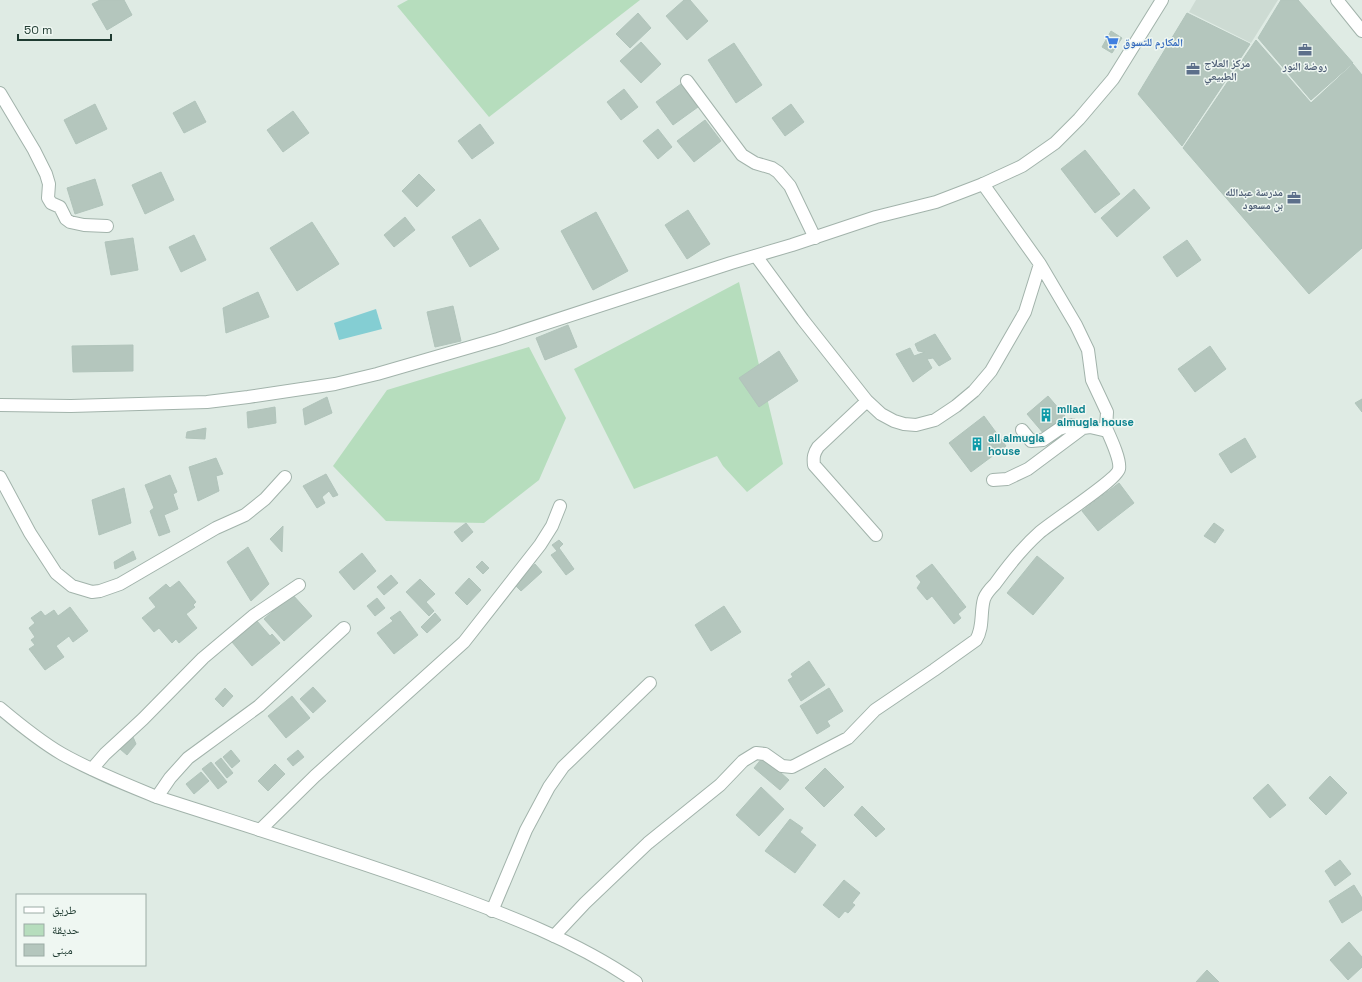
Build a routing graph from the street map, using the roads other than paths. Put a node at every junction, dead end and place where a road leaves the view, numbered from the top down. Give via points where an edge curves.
1 (1162, 0) edge
2 (1337, 0) edge
3 (1362, 30) edge
4 (687, 81) dead end
5 (0, 93) edge
6 (983, 184) junction
7 (107, 226) dead end
8 (815, 238) junction
9 (756, 256) junction
10 (1040, 264) junction
11 (868, 401) junction
12 (0, 405) edge
13 (1083, 428) junction
14 (1106, 428) junction
15 (1022, 430) dead end
16 (285, 476) dead end
17 (0, 477) edge
18 (993, 480) dead end
19 (560, 506) dead end
20 (876, 535) dead end
21 (299, 585) dead end
22 (344, 628) dead end
23 (650, 683) dead end
24 (0, 708) edge
25 (92, 769) junction
26 (157, 797) junction
27 (260, 830) junction
28 (492, 911) junction
29 (554, 936) junction
30 (636, 982) edge

1 - 6 street via 1113,80 1067,131 1055,143 1022,166
2 - 3 street
4 - 8 street via 742,155 755,163 772,168 785,179
5 - 7 street via 46,174 49,184 48,198 51,203 60,207 70,222
6 - 8 street via 936,202 876,217
6 - 10 street
8 - 9 street
9 - 11 street
9 - 12 street via 498,339 335,384 207,402 71,406
10 - 11 street via 1025,312 991,371 974,391 956,406 934,420 916,425 894,421 881,414
10 - 14 street via 1088,350 1092,380 1107,412
11 - 20 street via 818,447 813,461
13 - 14 street
13 - 15 street via 1071,425 1058,429 1043,440 1031,441
13 - 18 street via 1022,472 1007,479
14 - 29 street via 1118,458 1120,468 1117,474 1039,533 1016,556 986,595 976,640 875,710 848,738 792,767 782,766 765,754 756,753 743,761 720,785 648,843
16 - 17 street via 265,499 245,515 216,528 120,584 92,592 72,586 56,573 30,533
19 - 27 street via 540,546 464,642 321,770
21 - 25 street via 253,616 203,658
22 - 26 street via 259,706 188,758
23 - 28 street via 563,767 549,787 526,830
24 - 25 street via 61,754
25 - 26 street
26 - 27 street
27 - 28 street via 407,879
28 - 29 street
29 - 30 street

